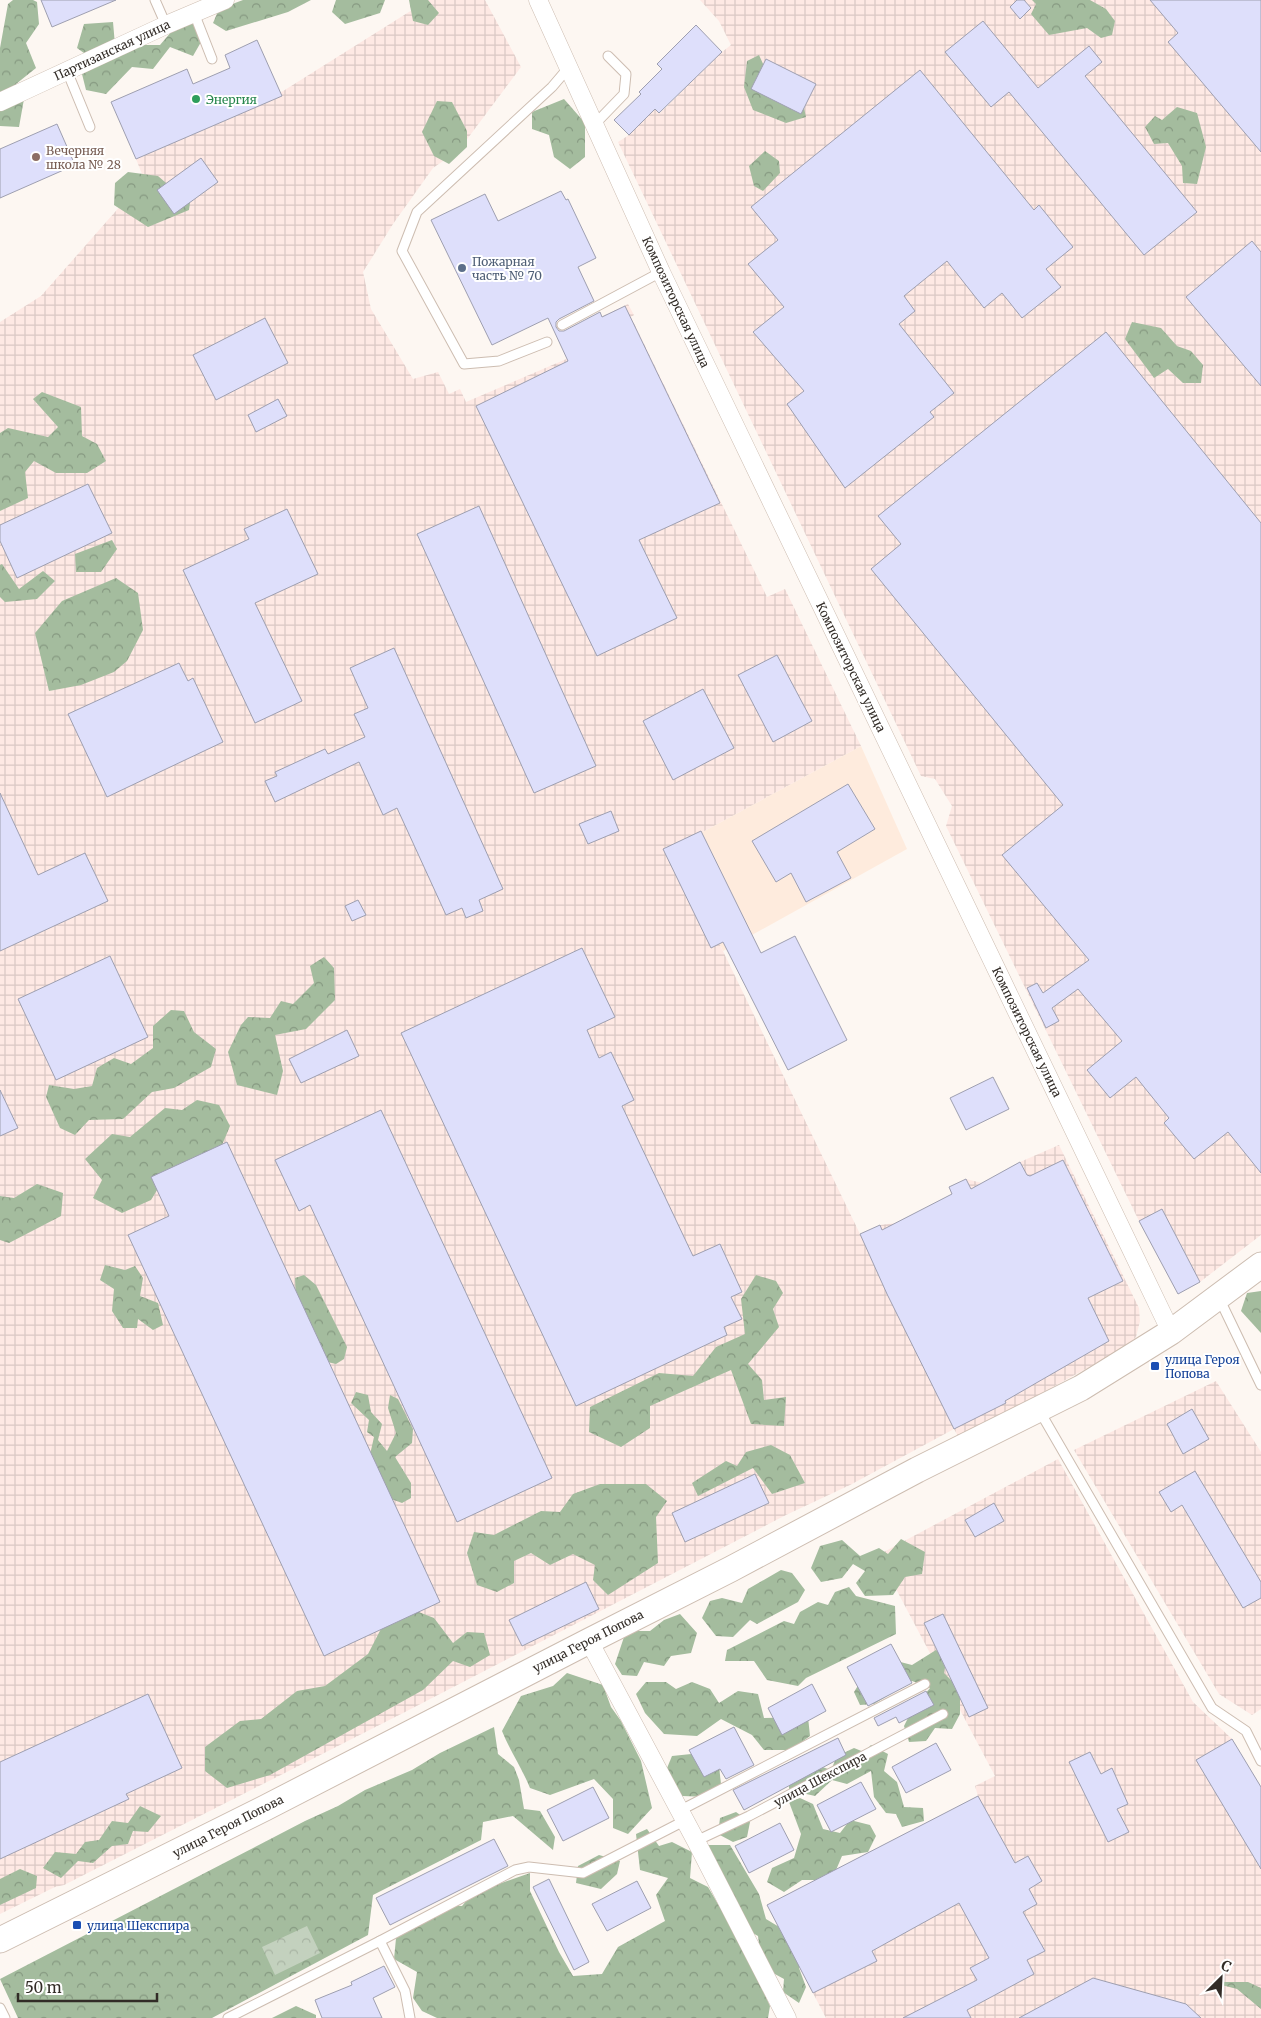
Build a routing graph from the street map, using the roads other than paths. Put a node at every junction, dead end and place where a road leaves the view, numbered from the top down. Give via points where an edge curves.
1 (155, 0) edge
2 (225, 0) edge
3 (538, 0) edge
4 (194, 13) junction
5 (166, 25) junction
6 (608, 56) dead end
7 (212, 59) dead end
8 (570, 67) junction
9 (67, 71) junction
10 (0, 102) edge
11 (595, 124) junction
12 (90, 127) dead end
13 (661, 272) junction
14 (562, 324) dead end
15 (547, 342) dead end
16 (1261, 1265) edge
17 (1219, 1298) junction
18 (1171, 1332) junction
19 (1261, 1384) edge
20 (1039, 1410) junction
21 (589, 1641) junction
22 (924, 1684) dead end
23 (943, 1714) dead end
24 (1261, 1761) edge
25 (682, 1816) junction
26 (696, 1841) junction
27 (0, 1940) edge
28 (380, 1941) junction
29 (0, 2008) edge
30 (5, 2018) edge
31 (228, 2018) edge
32 (410, 2018) edge
33 (787, 2018) edge

1 - 5 lane
2 - 4 street, Партизанская улица
3 - 8 street, Композиторская улица
4 - 5 street, Партизанская улица
4 - 7 lane
5 - 9 street, Партизанская улица
6 - 11 lane via 626,74 624,94
8 - 11 street, Композиторская улица
8 - 15 lane via 417,212 402,251 464,364 499,361
9 - 10 street, Партизанская улица
9 - 12 lane
11 - 13 street, Композиторская улица
13 - 14 lane
13 - 18 street, Композиторская улица
16 - 17 street, улица Героя Попова
17 - 18 street, улица Героя Попова
17 - 19 lane
18 - 20 street, улица Героя Попова via 1088,1384
20 - 21 street, улица Героя Попова
20 - 24 lane via 1212,1708 1246,1731
21 - 25 street
21 - 27 street, улица Героя Попова
22 - 25 lane
23 - 26 lane, улица Шекспира
25 - 26 street
25 - 28 lane via 583,1873 529,1866 516,1870
26 - 33 street
28 - 31 lane
28 - 32 lane via 405,1991
29 - 30 lane

